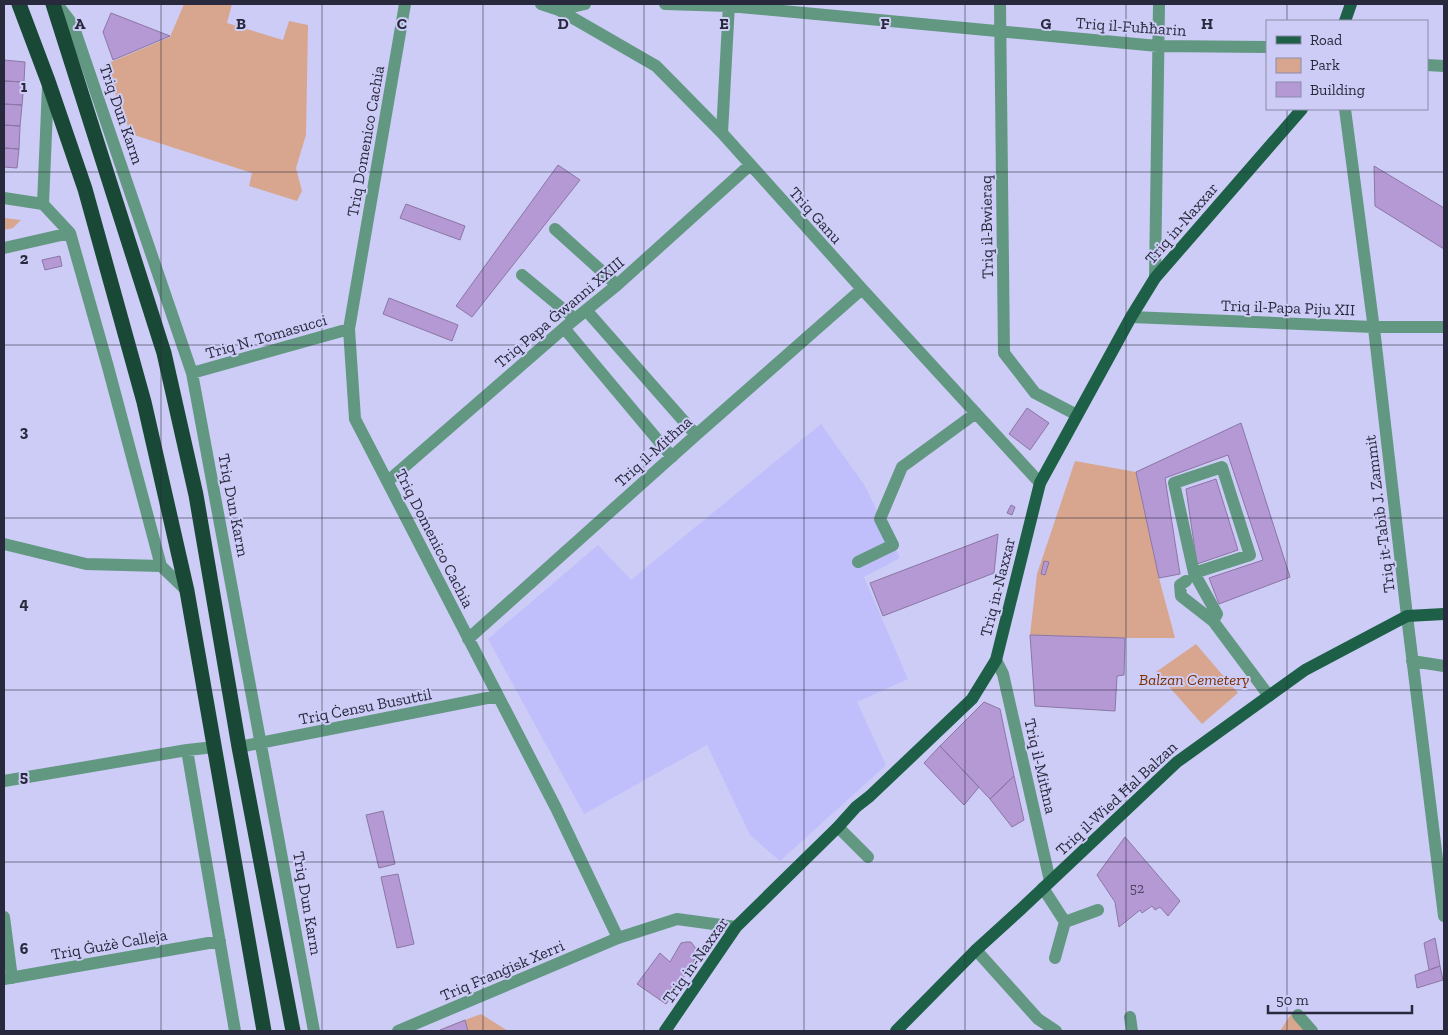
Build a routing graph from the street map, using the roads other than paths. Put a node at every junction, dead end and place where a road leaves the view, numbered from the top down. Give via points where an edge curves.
1 (19, 4) edge
2 (55, 4) edge
3 (405, 4) edge
4 (541, 4) edge
5 (585, 4) edge
6 (665, 4) edge
7 (1000, 4) edge
8 (1159, 4) edge
9 (1351, 4) edge
10 (729, 5) edge
11 (559, 10) junction
12 (1345, 20) edge
13 (1000, 31) junction
14 (1158, 46) junction
15 (1266, 47) edge
16 (1428, 65) edge
17 (1444, 66) edge
18 (48, 81) junction
19 (1301, 110) edge
20 (1345, 110) edge
21 (722, 133) junction
22 (750, 165) junction
23 (4, 198) edge
24 (43, 204) junction
25 (555, 229) dead end
26 (70, 233) junction
27 (4, 248) edge
28 (522, 275) dead end
29 (1155, 278) junction
30 (617, 285) junction
31 (862, 289) junction
32 (586, 310) junction
33 (1131, 317) junction
34 (575, 319) junction
35 (1373, 327) junction
36 (1444, 327) edge
37 (564, 328) junction
38 (349, 329) junction
39 (192, 373) junction
40 (976, 413) junction
41 (1077, 415) junction
42 (696, 434) junction
43 (672, 457) junction
44 (388, 480) junction
45 (1040, 483) junction
46 (4, 544) edge
47 (858, 562) dead end
48 (161, 566) junction
49 (1190, 577) junction
50 (187, 591) junction
51 (1444, 614) edge
52 (1407, 616) junction
53 (1213, 621) junction
54 (468, 639) junction
55 (996, 660) junction
56 (1412, 662) junction
57 (1444, 666) edge
58 (1269, 696) junction
59 (498, 698) junction
60 (260, 743) junction
61 (215, 747) junction
62 (239, 748) junction
63 (187, 750) junction
64 (4, 781) edge
65 (838, 827) junction
66 (868, 857) dead end
67 (1046, 885) junction
68 (1098, 910) dead end
69 (1444, 916) edge
70 (4, 917) edge
71 (1064, 922) junction
72 (736, 927) junction
73 (618, 938) junction
74 (220, 940) junction
75 (976, 950) junction
76 (1055, 958) dead end
77 (8, 979) edge
78 (1298, 1015) dead end
79 (1130, 1017) dead end
80 (235, 1031) edge
81 (264, 1031) edge
82 (293, 1031) edge
83 (314, 1031) edge
84 (398, 1031) edge
85 (665, 1031) edge
86 (896, 1031) edge
87 (1056, 1031) edge
88 (1132, 1031) edge
89 (1312, 1031) edge

1 - 18 highway
2 - 39 street, Triq Dun Karm via 72,25
2 - 62 highway, Triq Dun Karm via 164,353 196,496
3 - 38 street, Triq Domenico Cachia
4 - 11 street, Triq Ganu
5 - 11 street
6 - 10 street, Triq il-Fuħħarin
7 - 13 street, Triq il-Bwieraq
8 - 14 street
9 - 12 main road
10 - 13 street, Triq il-Fuħħarin
10 - 21 street
11 - 21 street, Triq Ganu via 656,66
13 - 14 street, Triq il-Fuħħarin
13 - 41 street, Triq il-Bwieraq via 1004,353 1035,393
14 - 15 street, Triq il-Fuħħarin
14 - 29 street
16 - 17 street
18 - 24 street
18 - 50 highway via 85,190 144,402
19 - 29 main road, Triq in-Naxxar
20 - 35 street, Triq it-Tabib J. Zammit
21 - 22 street, Triq Ganu
22 - 30 street, Triq Papa Ġwanni XXIII
22 - 31 street, Triq Ganu
23 - 24 street
24 - 26 street
25 - 30 street
26 - 27 street
26 - 48 street
28 - 34 street
29 - 33 main road, Triq in-Naxxar
30 - 32 street, Triq Papa Ġwanni XXIII
31 - 40 street, Triq Ganu
31 - 42 street, Triq il-Mitħna
32 - 34 street, Triq Papa Ġwanni XXIII
32 - 42 street
33 - 35 street, Triq il-Papa Piju XII
33 - 41 main road, Triq in-Naxxar
34 - 37 street, Triq Papa Ġwanni XXIII
35 - 36 street, Triq il-Papa Piju XII
35 - 52 street, Triq it-Tabib J. Zammit
37 - 43 street
37 - 44 street, Triq Papa Ġwanni XXIII
38 - 39 street, Triq N. Tomasucci
38 - 44 street, Triq Domenico Cachia via 355,419
39 - 60 street, Triq Dun Karm
40 - 45 street, Triq Ganu
40 - 47 street via 902,467 880,519 893,545
41 - 45 main road, Triq in-Naxxar
42 - 43 street, Triq il-Mitħna
43 - 54 street, Triq il-Mitħna
44 - 54 street, Triq Domenico Cachia
45 - 55 main road, Triq in-Naxxar
46 - 48 street via 86,564
48 - 50 street
49 - 49 street via 1174,482 1222,467 1250,555
49 - 53 street via 1217,614
49 - 53 street via 1180,585 1181,596
50 - 61 highway
51 - 52 main road, Triq il-Wied Ħal Balzan
52 - 56 street, Triq it-Tabib J. Zammit
52 - 58 main road, Triq il-Wied Ħal Balzan via 1305,670
53 - 58 street
54 - 59 street, Triq Domenico Cachia
55 - 65 main road, Triq in-Naxxar via 972,699
55 - 67 street, Triq il-Mitħna via 1003,674
56 - 57 street
56 - 69 street, Triq it-Tabib J. Zammit
58 - 67 main road, Triq il-Wied Ħal Balzan via 1177,762
59 - 60 street, Triq Ċensu Busuttil
59 - 73 street, Triq Domenico Cachia via 556,808
60 - 62 street, Triq Ċensu Busuttil
60 - 83 street, Triq Dun Karm
61 - 63 street
61 - 81 highway
62 - 82 highway, Triq Dun Karm
63 - 64 street
63 - 74 street
65 - 66 street
65 - 72 main road, Triq in-Naxxar
67 - 71 street, Triq il-Mitħna
67 - 75 main road, Triq il-Wied Ħal Balzan
68 - 71 street
70 - 77 street
71 - 76 street
72 - 73 street via 677,919
72 - 85 main road, Triq in-Naxxar
73 - 84 street, Triq Franġisk Xerri
74 - 77 street, Triq Ġużè Calleja
74 - 80 street
75 - 86 main road, Triq il-Wied Ħal Balzan
75 - 87 street via 1038,1019
78 - 89 street
79 - 88 street

